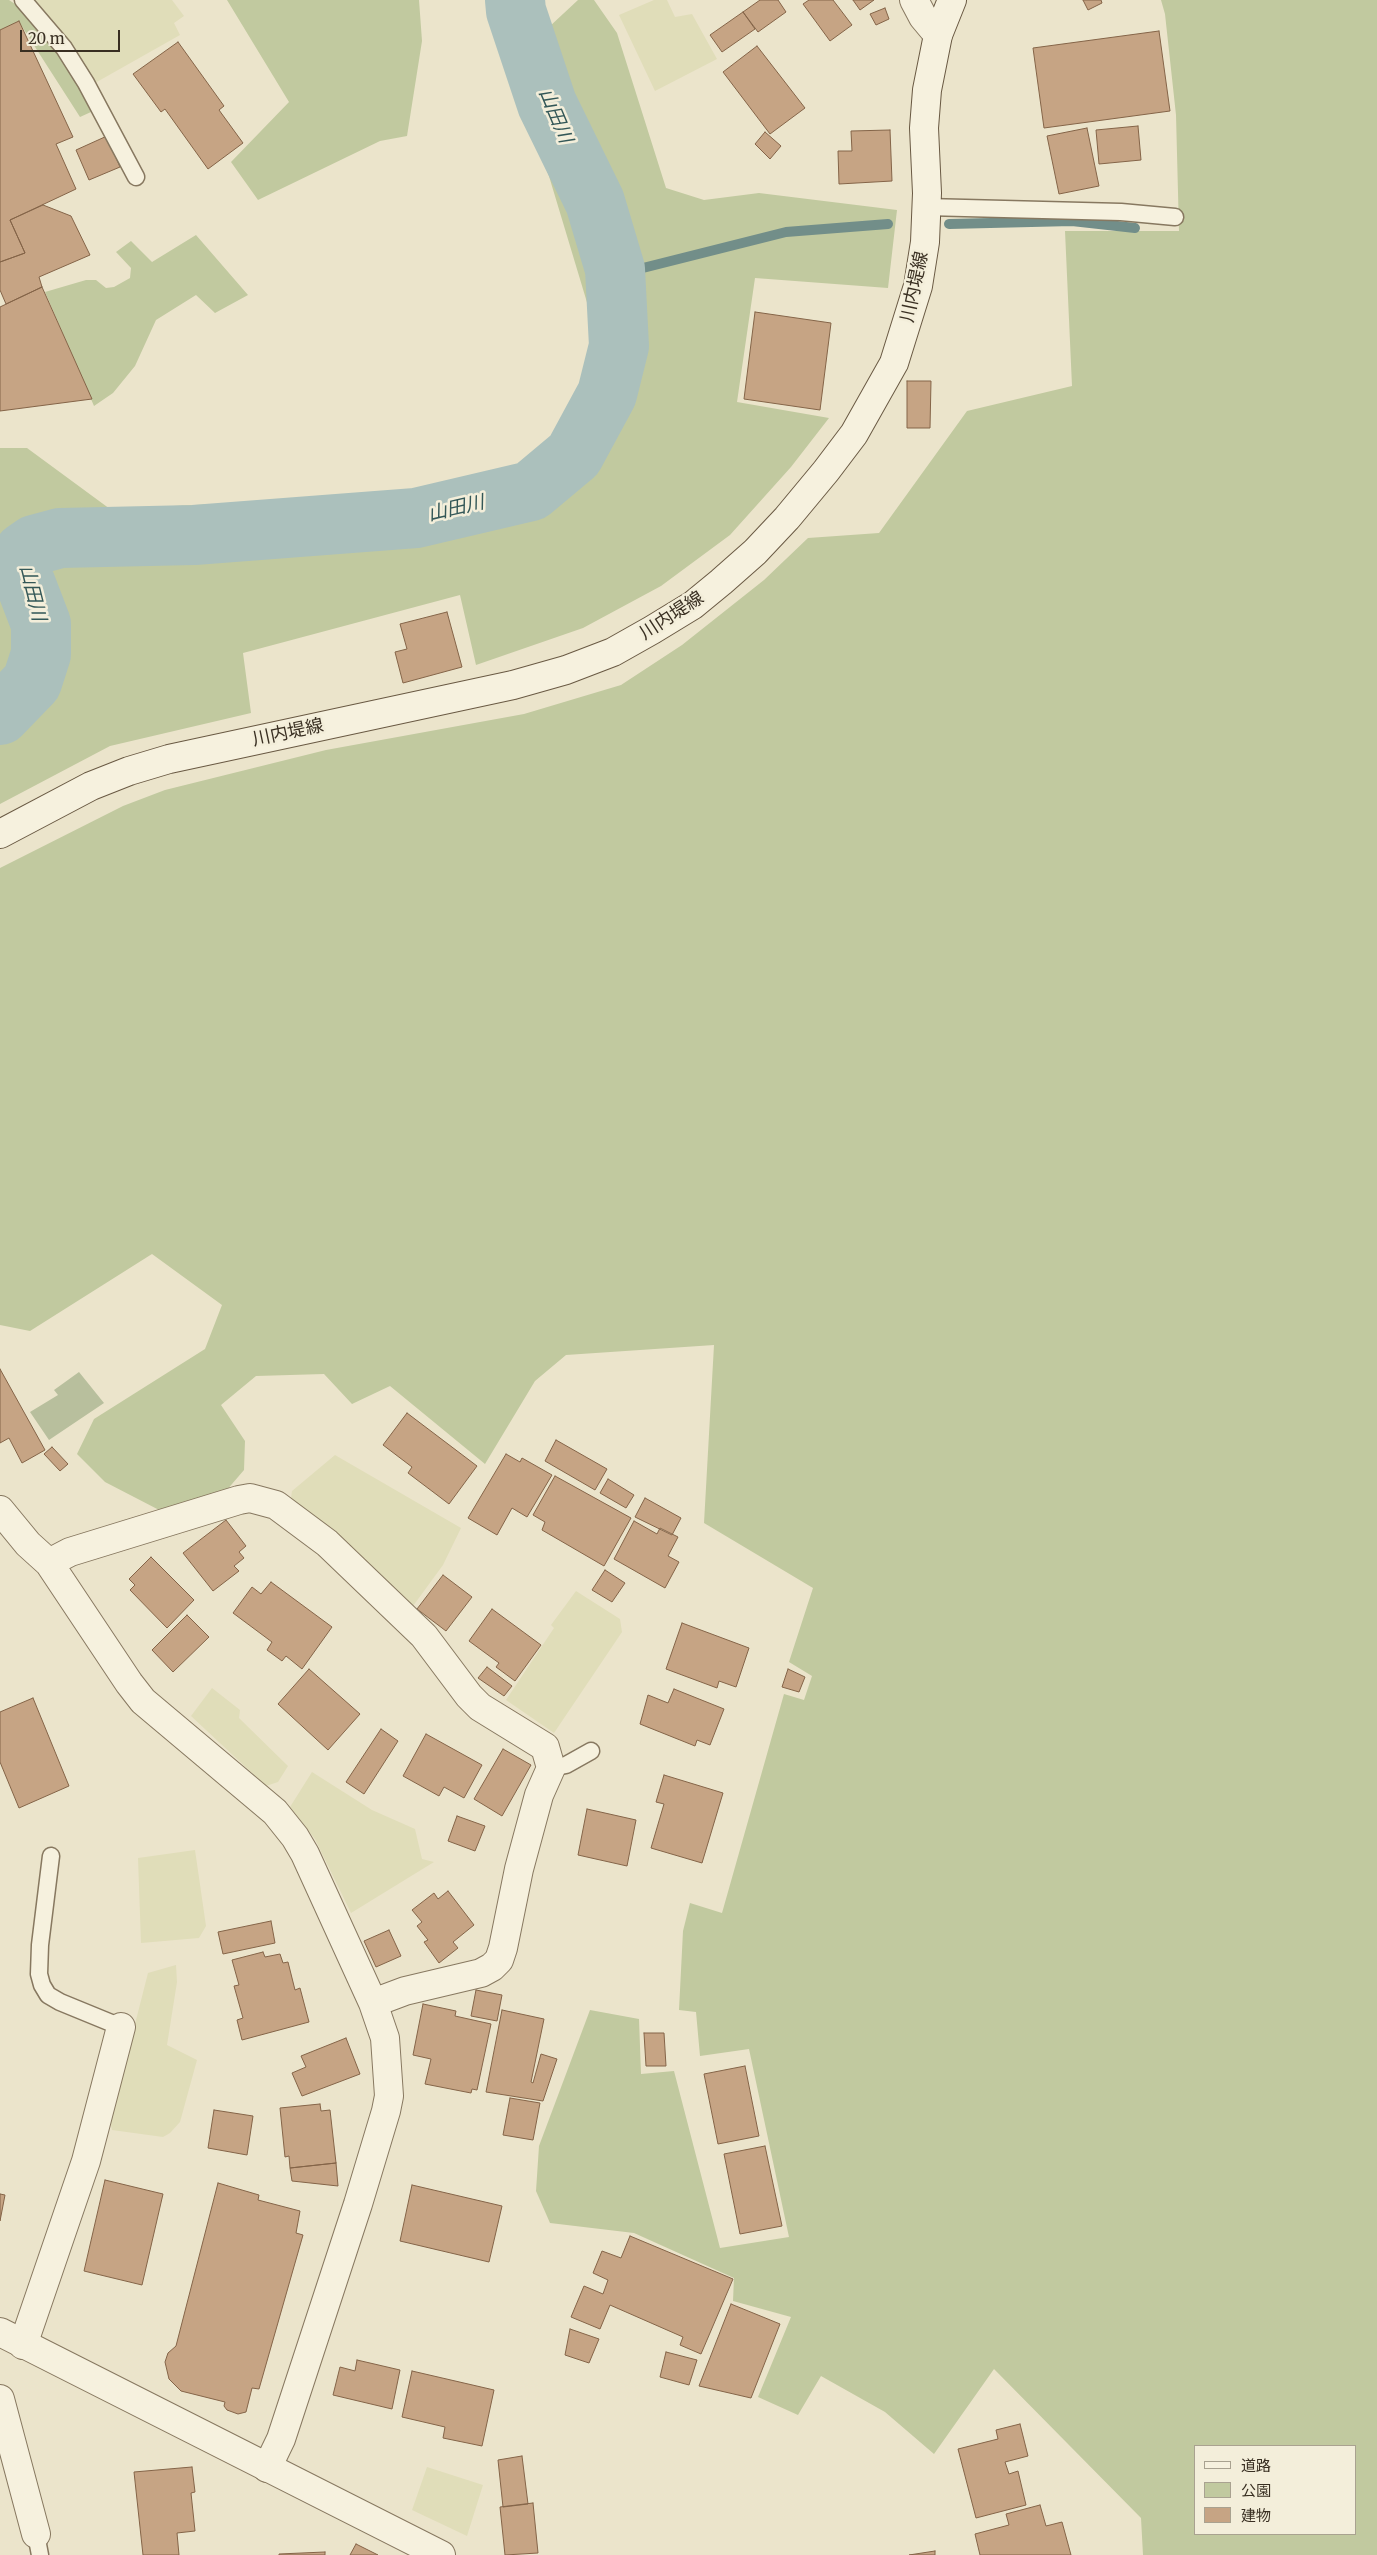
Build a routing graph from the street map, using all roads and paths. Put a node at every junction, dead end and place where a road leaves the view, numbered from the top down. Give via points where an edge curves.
1 (23, 0) edge
2 (914, 0) edge
3 (952, 0) edge
4 (938, 35) junction
5 (136, 176) dead end
6 (926, 207) junction
7 (1175, 217) dead end
8 (0, 834) edge
9 (0, 1510) edge
10 (49, 1563) junction
11 (591, 1750) dead end
12 (551, 1768) junction
13 (51, 1856) dead end
14 (373, 2003) junction
15 (121, 2027) joint
16 (11, 2338) edge
17 (0, 2399) edge
18 (267, 2468) junction
19 (38, 2544) edge
20 (441, 2555) edge

1 - 5 lane via 64,48
2 - 4 street
3 - 4 street, 川内堤線
4 - 6 street, 川内堤線 via 929,72 924,128
6 - 7 lane via 1121,212
6 - 8 street, 川内堤線 via 925,242 918,286 894,363 875,400 854,434 787,518 755,552 693,604 613,652 566,670 504,687 169,758 91,786
9 - 10 street via 28,1544
10 - 12 street via 70,1552 239,1500 250,1498 276,1505 327,1543 397,1609 424,1636 480,1706 545,1748
10 - 14 street via 143,1701 275,1812 295,1837
11 - 12 lane via 566,1765
12 - 14 street via 539,1795 499,1960 481,1973 405,1991
13 - 15 lane via 40,1945 42,1985 60,2002
14 - 18 street via 385,2038 389,2096 386,2111 281,2439
15 - 16 street via 86,2161
16 - 18 street
17 - 19 street
18 - 20 street

